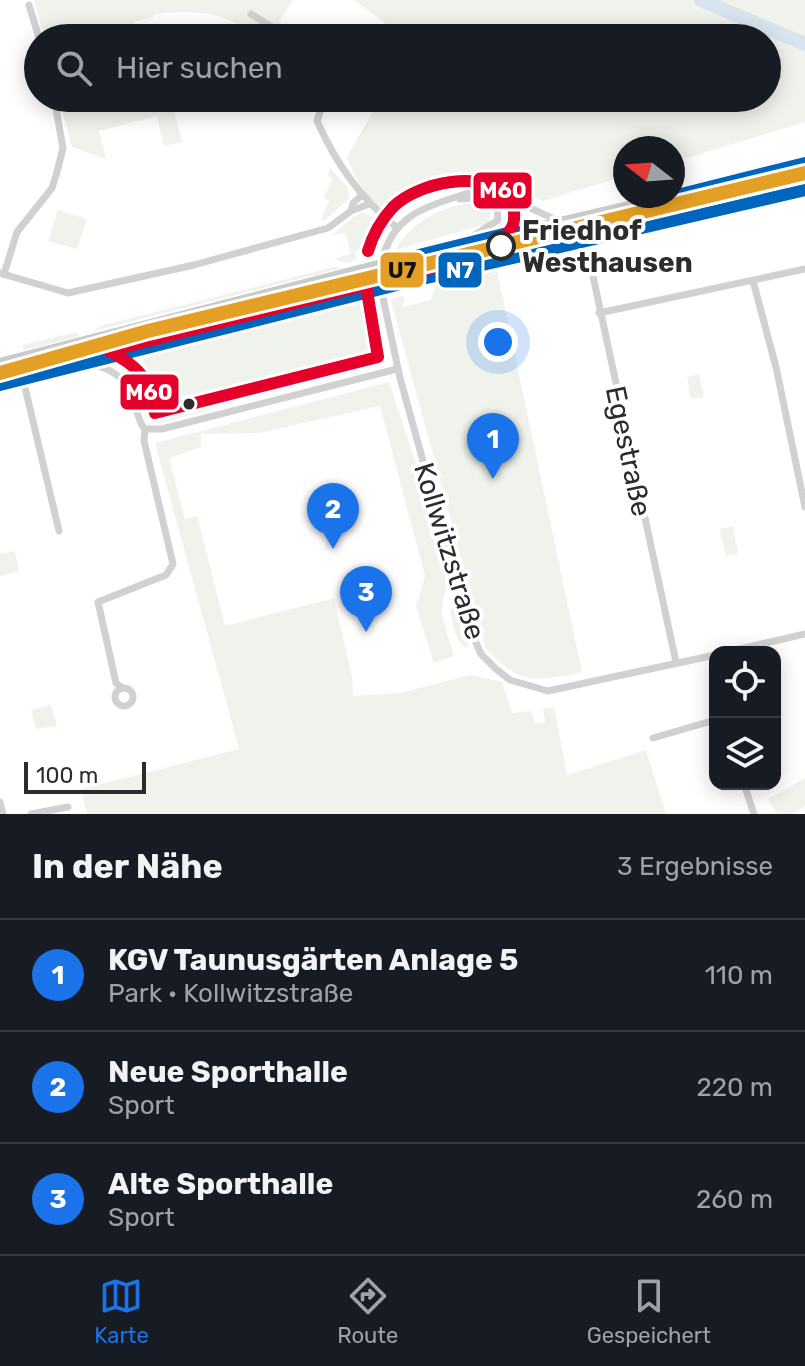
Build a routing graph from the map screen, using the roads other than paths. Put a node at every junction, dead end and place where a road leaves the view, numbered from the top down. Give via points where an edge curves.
1 (29, 5) dead end
2 (251, 14) dead end
3 (35, 24) edge
4 (267, 24) edge
5 (57, 112) edge
6 (320, 112) edge
7 (805, 163) edge
8 (805, 190) edge
9 (685, 193) edge
10 (362, 195) junction
11 (446, 200) junction
12 (369, 204) junction
13 (618, 208) edge
14 (351, 211) junction
15 (560, 221) junction
16 (396, 227) junction
17 (585, 239) junction
18 (456, 245) junction
19 (384, 253) tunnel mouth
20 (805, 269) edge
21 (2, 273) edge
22 (753, 281) junction
23 (383, 298) tunnel mouth
24 (599, 313) junction
25 (152, 345) junction
26 (83, 362) junction
27 (0, 363) edge
28 (397, 369) junction
29 (23, 379) junction
30 (0, 385) edge
31 (134, 391) junction
32 (145, 429) junction
33 (805, 507) edge
34 (59, 531) dead end
35 (805, 634) edge
36 (753, 646) edge
37 (709, 657) edge
38 (676, 662) junction
39 (122, 688) dead end
40 (709, 722) edge
41 (653, 738) dead end
42 (746, 790) edge
43 (0, 802) edge
44 (68, 807) dead end
45 (3, 814) edge
46 (31, 814) edge
47 (754, 814) edge

1 - 3 street
2 - 4 street
5 - 21 street via 63,148 52,188 17,232
6 - 10 street via 317,121 328,147
7 - 9 main road
8 - 17 main road
10 - 12 street
10 - 14 street
11 - 15 street via 487,191
11 - 16 street via 418,210
11 - 18 street via 485,197 499,212 489,227
12 - 14 street
12 - 16 street
13 - 15 main road
14 - 21 street via 328,228 68,293
15 - 18 main road
16 - 19 street
17 - 24 street, Egestraße
17 - 25 main road, bridge
18 - 27 main road, bridge
20 - 22 street
22 - 24 street
22 - 33 street
23 - 28 street, Kollwitzstraße
24 - 38 street, Egestraße
25 - 26 main road
25 - 31 street via 130,365
26 - 29 main road
26 - 31 street via 112,371
28 - 32 street
28 - 38 street, Kollwitzstraße via 481,654 510,680 548,691
29 - 30 main road
29 - 34 street
31 - 32 street
32 - 39 street via 173,564 166,575 98,602 116,683
35 - 36 street
37 - 38 street, Kollwitzstraße
40 - 41 street
42 - 47 street
43 - 45 street
44 - 46 street

